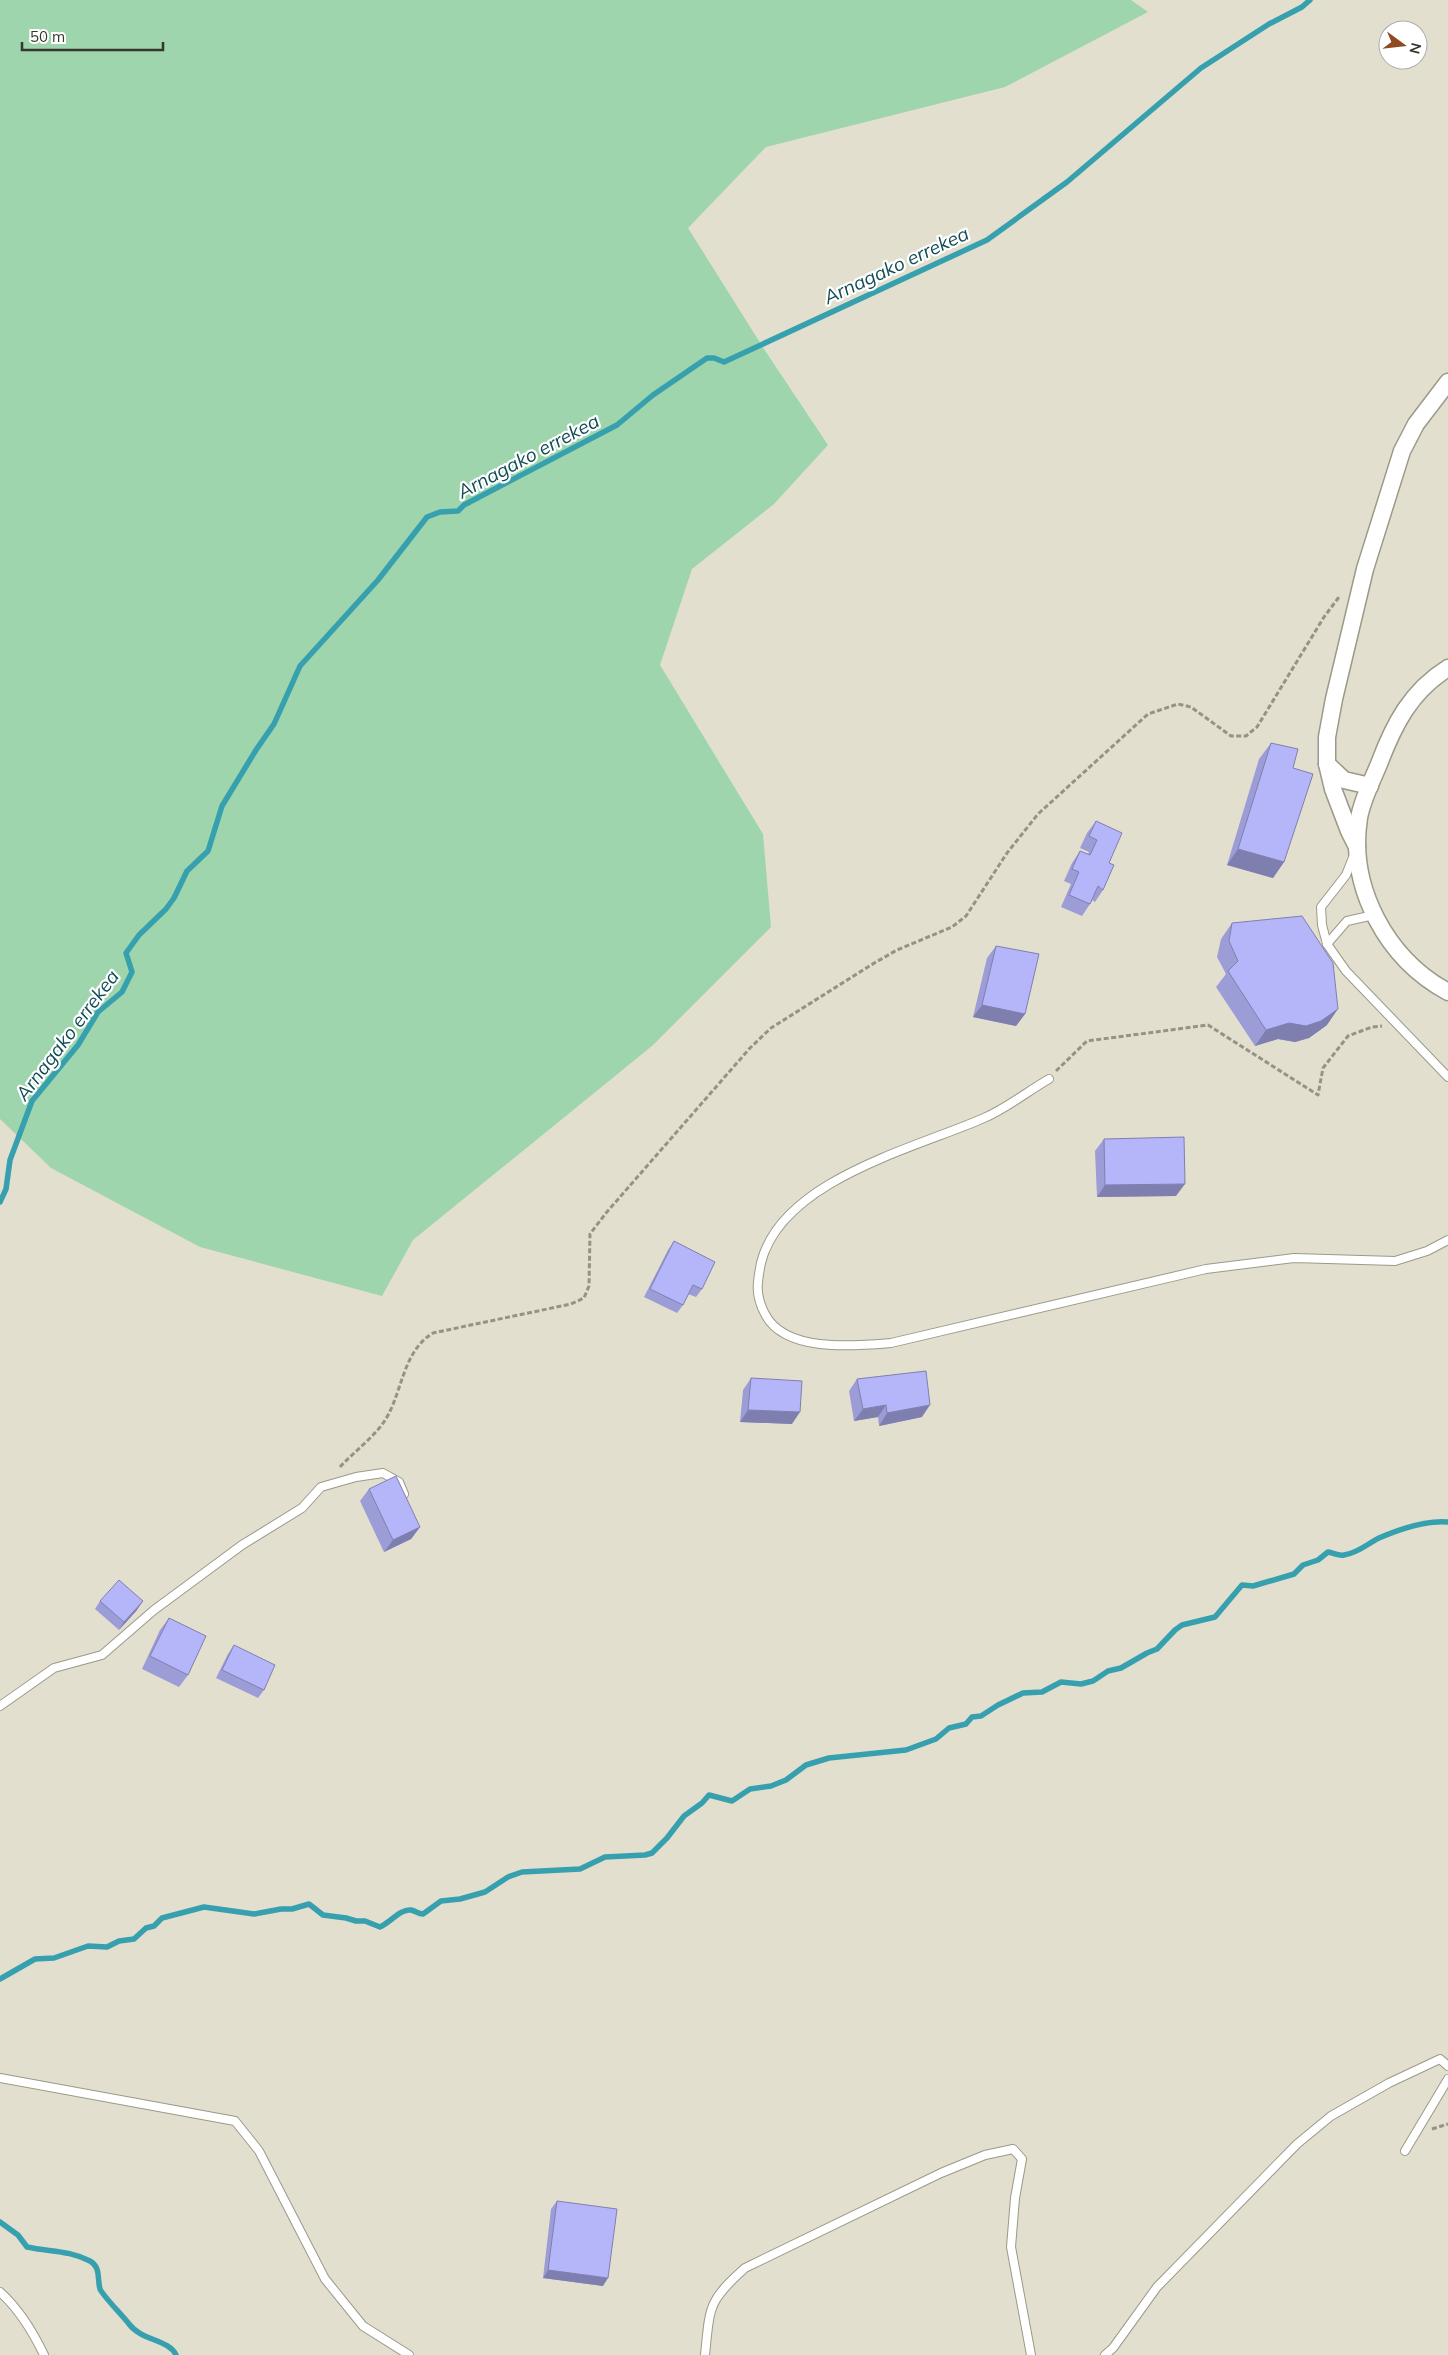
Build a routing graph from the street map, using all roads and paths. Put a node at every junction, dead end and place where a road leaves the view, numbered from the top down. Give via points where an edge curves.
1 (1448, 382) edge
2 (1345, 590) dead end
3 (1448, 668) edge
4 (1327, 764) junction
5 (1370, 786) junction
6 (1358, 847) junction
7 (1374, 916) junction
8 (1327, 944) junction
9 (1448, 992) edge
10 (1398, 1026) junction
11 (1448, 1077) edge
12 (1049, 1079) joint
13 (1448, 1240) edge
14 (321, 1486) junction
15 (406, 1500) edge
16 (0, 1706) edge
17 (1448, 2066) edge
18 (0, 2078) edge
19 (1448, 2078) edge
20 (1405, 2151) dead end
21 (0, 2292) edge
22 (44, 2355) edge
23 (409, 2355) edge
24 (706, 2355) edge
25 (1031, 2355) edge
26 (1105, 2355) edge

1 - 4 street via 1416,424 1402,451 1388,495 1365,569 1334,699 1327,737
2 - 14 path via 1324,617 1257,727 1246,736 1231,736 1191,707 1178,704 1148,714 1038,814 1007,853 966,916 952,927 870,965 770,1028 590,1234 589,1286 584,1298 572,1304 432,1333 423,1339 413,1352 381,1426
3 - 5 street via 1434,677 1406,705 1395,723
4 - 5 street via 1344,780
4 - 6 street via 1333,789
5 - 6 street via 1359,816
6 - 7 street via 1360,871
6 - 8 lane via 1346,875 1321,907
7 - 8 lane via 1347,921
7 - 9 street via 1401,954 1421,974
8 - 10 lane via 1346,971
10 - 11 lane
10 - 12 path via 1372,1027 1348,1036 1323,1068 1318,1094 1208,1025 1087,1041
12 - 13 lane via 986,1117 849,1172 810,1195 776,1233 764,1253 756,1287 765,1315 780,1332 815,1344 848,1347 891,1343 1206,1269 1294,1258 1394,1260 1427,1251
14 - 15 lane via 383,1473 399,1482
14 - 16 lane via 302,1508 242,1546 154,1610 102,1655 54,1668
17 - 26 lane via 1440,2059 1389,2083 1331,2116 1297,2144 1157,2287
18 - 23 lane via 235,2121 259,2151 325,2278 363,2326
19 - 20 lane
21 - 22 lane via 35,2336
24 - 25 lane via 709,2311 720,2290 746,2268 941,2173 985,2155 1013,2150 1022,2159 1011,2247

